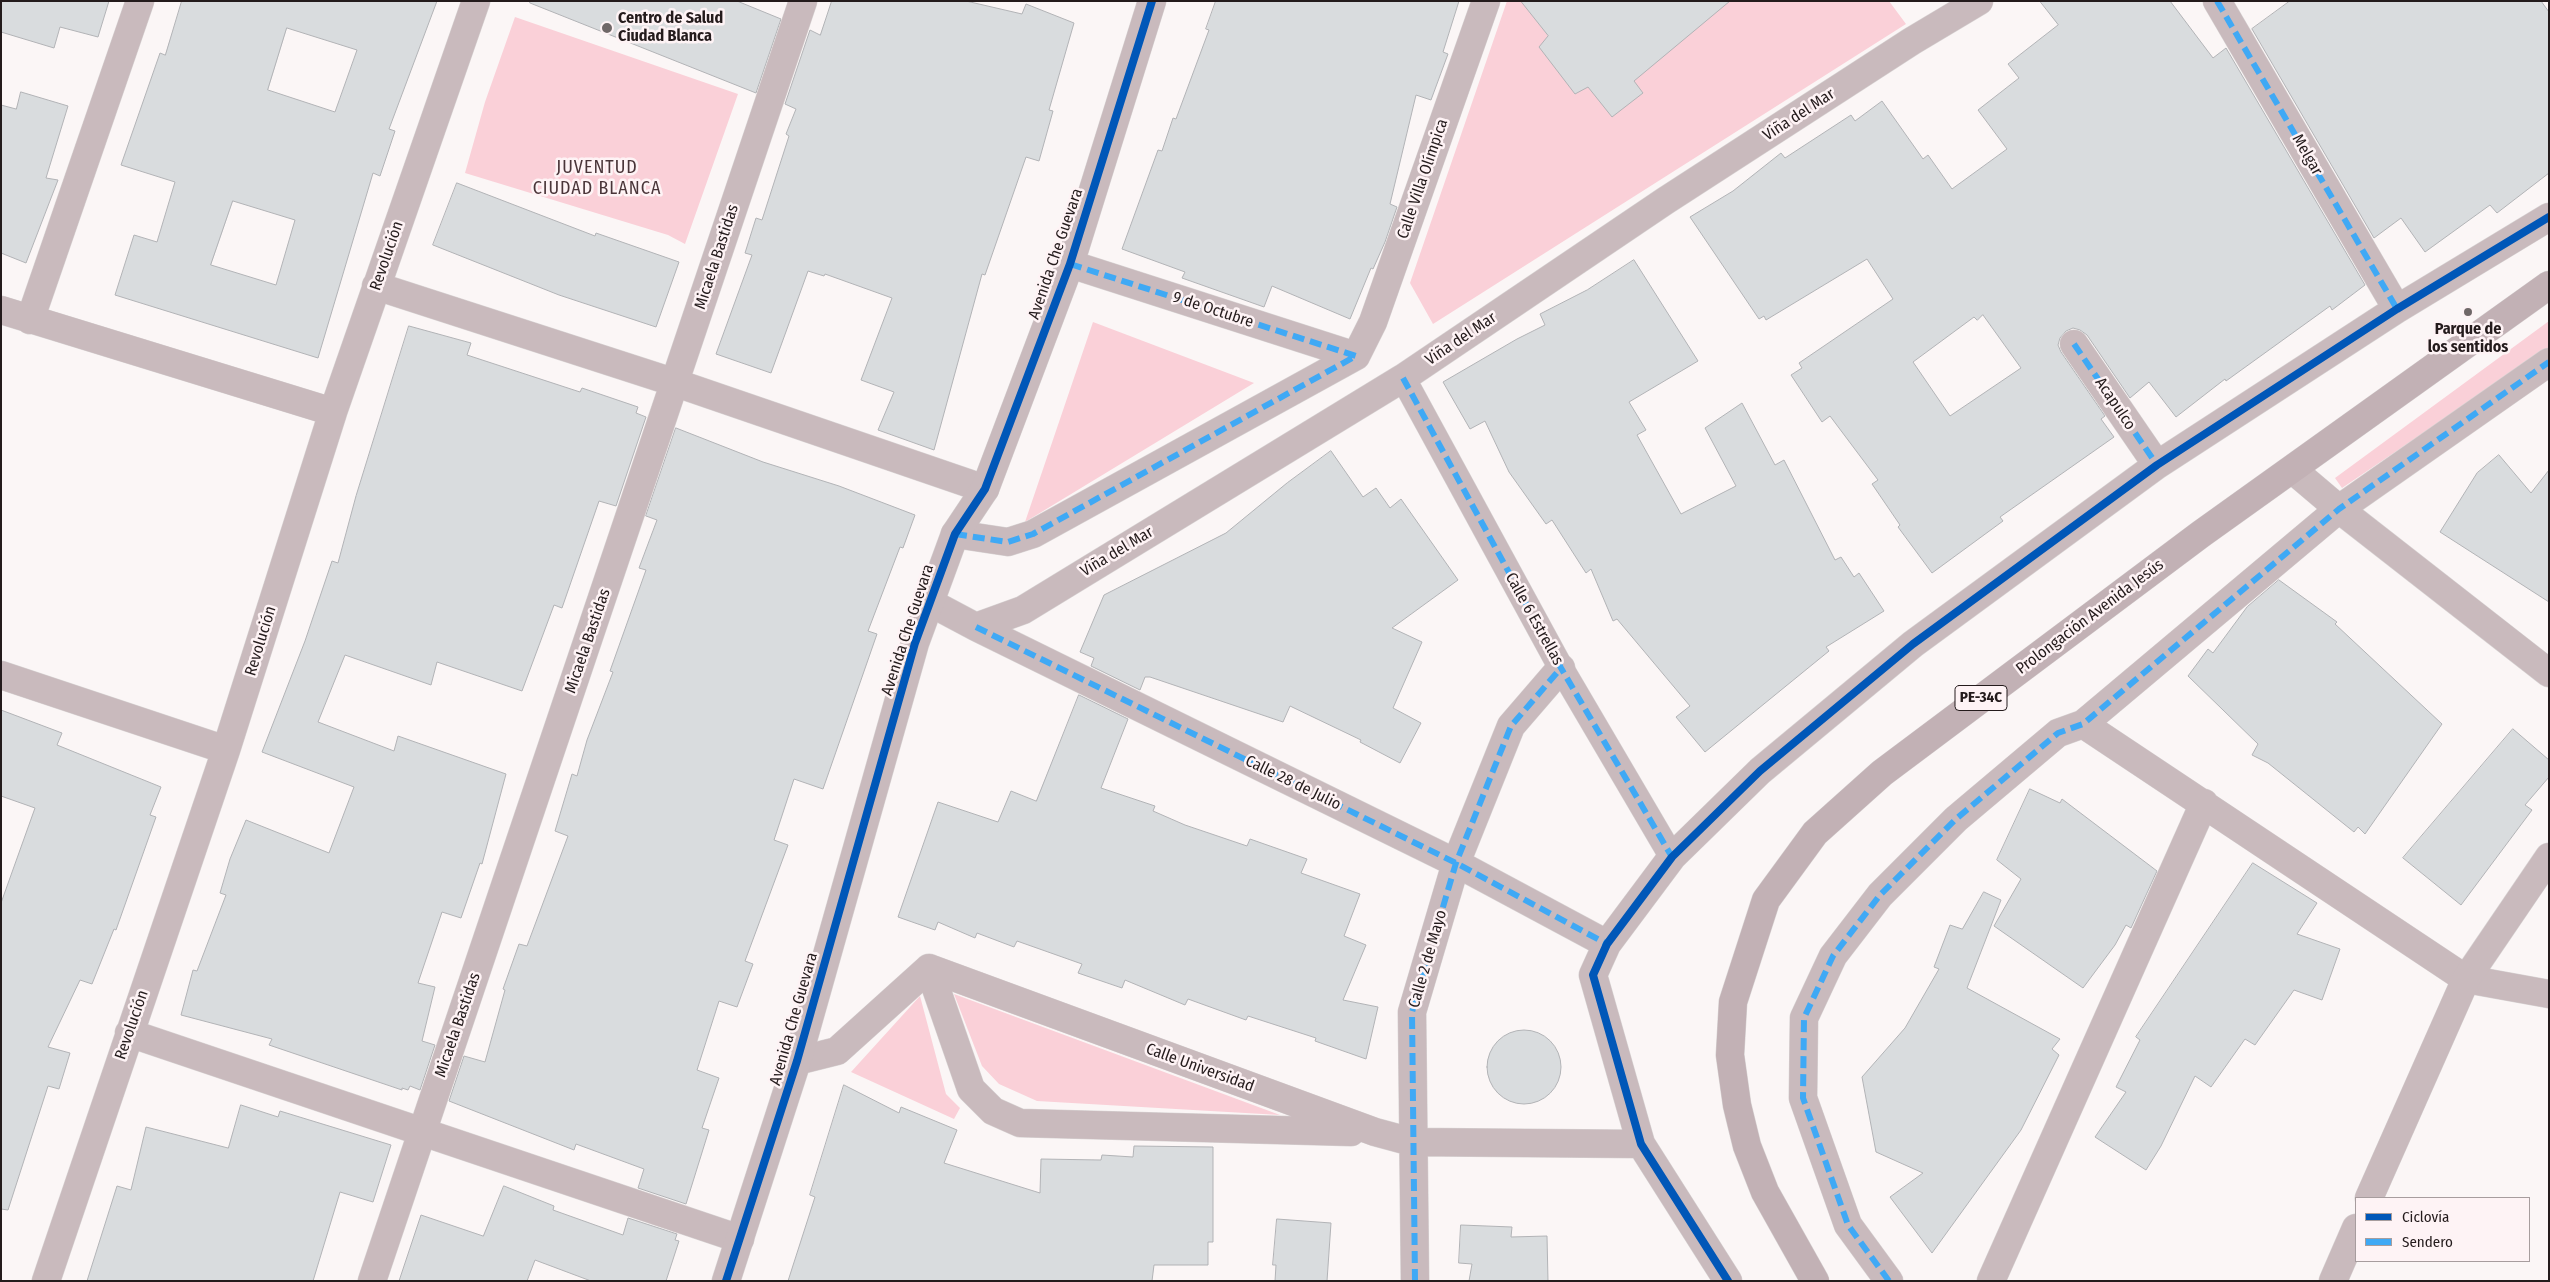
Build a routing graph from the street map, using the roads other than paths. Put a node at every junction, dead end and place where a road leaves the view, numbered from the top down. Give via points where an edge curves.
1 (140, 1) edge
2 (476, 1) edge
3 (803, 1) edge
4 (1152, 1) edge
5 (1486, 1) edge
6 (1979, 1) edge
7 (2217, 1) edge
8 (2549, 218) edge
9 (1070, 264) junction
10 (2549, 285) edge
11 (376, 286) junction
12 (2397, 309) junction
13 (1, 310) edge
14 (30, 320) junction
15 (2074, 344) dead end
16 (1356, 356) junction
17 (2549, 362) edge
18 (1403, 378) junction
19 (676, 383) junction
20 (333, 412) junction
21 (2157, 465) junction
22 (2293, 470) junction
23 (985, 490) junction
24 (2339, 509) junction
25 (955, 534) junction
26 (929, 602) junction
27 (976, 627) junction
28 (1561, 668) junction
29 (2549, 673) edge
30 (1, 676) edge
31 (2083, 724) junction
32 (226, 750) junction
33 (2204, 803) junction
34 (1672, 857) junction
35 (2549, 857) edge
36 (1456, 863) junction
37 (1607, 944) junction
38 (929, 968) junction
39 (2466, 979) junction
40 (2549, 994) edge
41 (130, 1033) junction
42 (797, 1061) junction
43 (422, 1132) junction
44 (1375, 1132) junction
45 (1412, 1142) junction
46 (1641, 1144) junction
47 (2369, 1197) edge
48 (2355, 1230) edge
49 (740, 1238) junction
50 (46, 1281) edge
51 (372, 1281) edge
52 (726, 1281) edge
53 (1415, 1281) edge
54 (1728, 1281) edge
55 (1815, 1281) edge
56 (1889, 1281) edge
57 (1992, 1281) edge
58 (2333, 1281) edge

1 - 14 street
2 - 11 street, Revolución
3 - 19 street, Micaela Bastidas
4 - 9 street, Avenida Che Guevara
5 - 16 street, Calle Villa Olímpica via 1373,322
6 - 18 street, Viña del Mar via 1665,201
7 - 12 street, Melgar
8 - 12 street
9 - 16 street, 9 de Octubre
9 - 23 street, Avenida Che Guevara
10 - 22 main road, Prolongación Avenida Jesús / PE-34C
11 - 19 street
11 - 20 street, Revolución
12 - 21 street
13 - 14 street
14 - 20 street
15 - 21 street, Acapulco
16 - 25 street via 1033,534 1008,542
17 - 24 street
18 - 27 street, Viña del Mar via 1023,610
18 - 28 street, Calle 6 Estrellas
19 - 23 street
19 - 43 street, Micaela Bastidas
20 - 32 street, Revolución
21 - 34 street via 1913,644 1848,696 1760,771
22 - 24 street
22 - 55 main road, Prolongación Avenida Jesús / PE-34C via 2201,534 1882,773 1816,833 1766,900 1733,1002 1730,1055 1747,1146 1765,1192
23 - 25 street, Avenida Che Guevara
24 - 29 street
24 - 31 street
25 - 26 street, Avenida Che Guevara
26 - 27 street
26 - 42 street, Avenida Che Guevara via 912,652
27 - 36 street, Calle 28 de Julio
28 - 34 street, Calle 6 Estrellas
28 - 36 street, Calle 2 de Mayo via 1511,726
30 - 32 street
31 - 33 street
31 - 56 street via 2058,733 1956,820 1880,896 1833,956 1804,1018 1803,1098 1848,1225
32 - 41 street, Revolución
33 - 39 street
33 - 57 street
34 - 37 street
35 - 39 street
36 - 37 street, Calle 28 de Julio
36 - 45 street, Calle 2 de Mayo via 1412,1012
37 - 46 street via 1593,975
38 - 42 street via 836,1051
38 - 44 street, Calle Universidad
38 - 44 street via 971,1089 993,1111 1020,1123
39 - 40 street
39 - 47 street
41 - 43 street
41 - 50 street, Revolución
42 - 49 street, Avenida Che Guevara
43 - 49 street
43 - 51 street, Micaela Bastidas
44 - 45 street, Calle Universidad
45 - 46 street, Calle Universidad
45 - 53 street, Calle 2 de Mayo
46 - 54 street
48 - 58 street
49 - 52 street, Avenida Che Guevara

